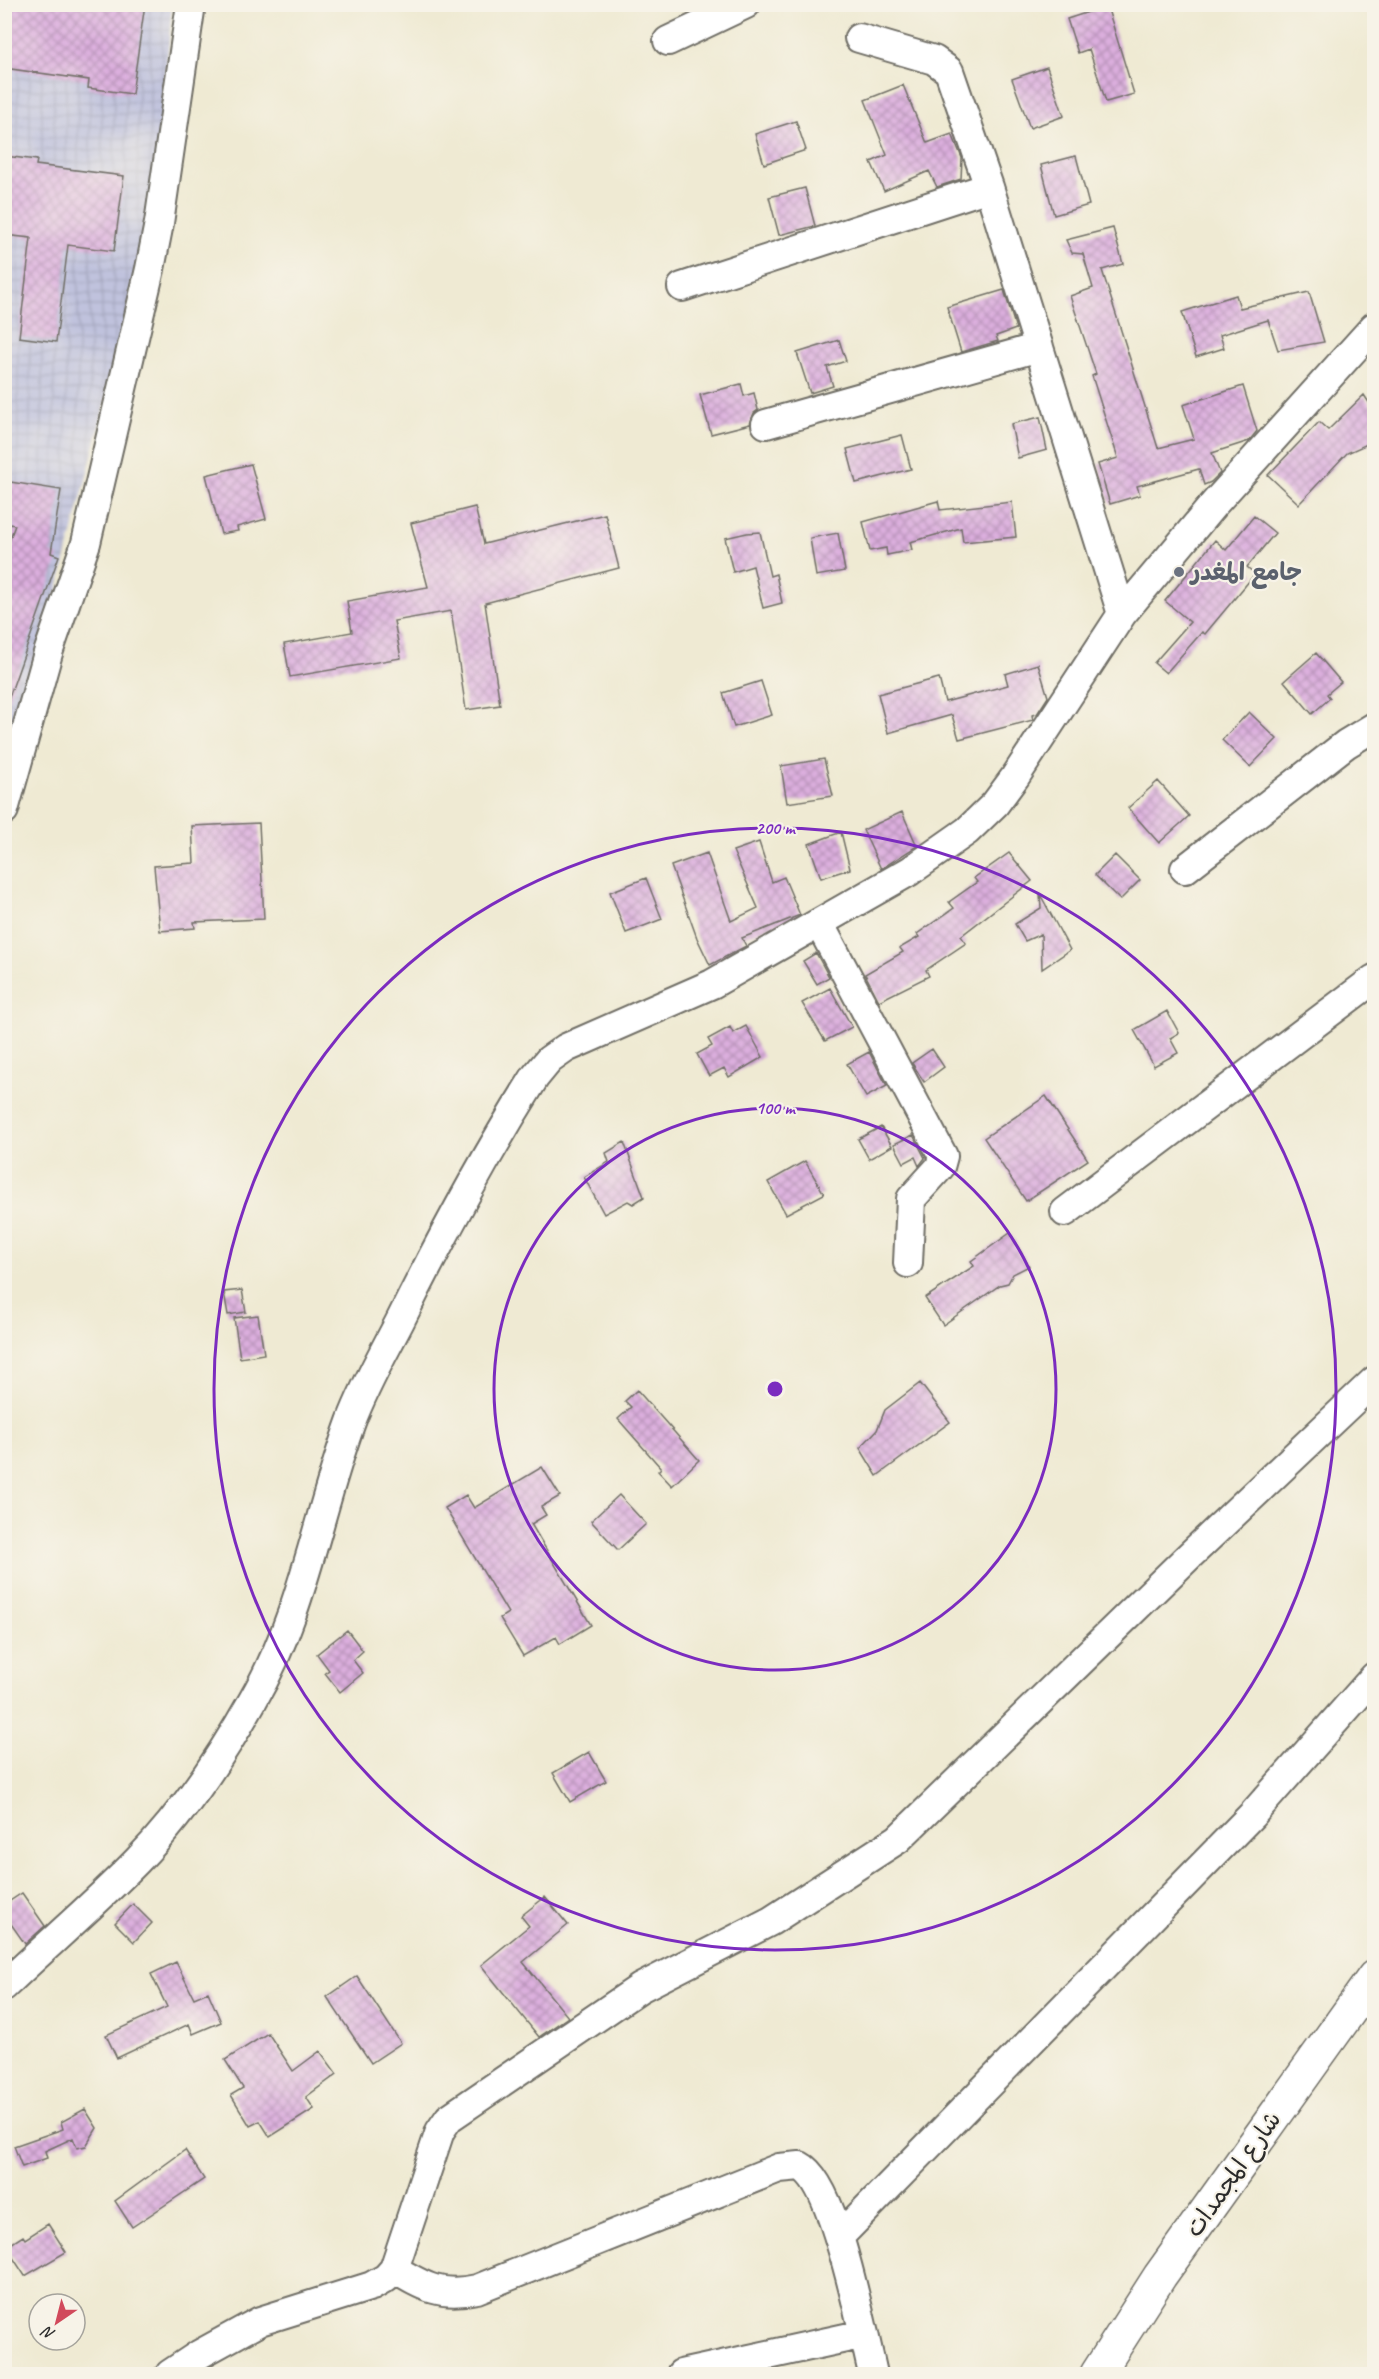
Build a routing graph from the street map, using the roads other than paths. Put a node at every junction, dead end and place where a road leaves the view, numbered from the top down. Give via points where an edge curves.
1 (190, 4) edge
2 (746, 4) edge
3 (859, 38) dead end
4 (669, 41) dead end
5 (989, 187) junction
6 (682, 287) dead end
7 (1374, 327) edge
8 (1039, 347) junction
9 (766, 424) dead end
10 (1122, 614) junction
11 (1374, 727) edge
12 (4, 810) edge
13 (1185, 869) dead end
14 (819, 923) junction
15 (1374, 979) edge
16 (1065, 1212) dead end
17 (908, 1263) dead end
18 (1374, 1381) edge
19 (1374, 1677) edge
20 (1374, 1977) edge
21 (4, 1986) edge
22 (839, 2237) junction
23 (394, 2269) junction
24 (864, 2334) junction
25 (170, 2374) edge
26 (681, 2374) edge
27 (873, 2374) edge
28 (1097, 2374) edge

1 - 12 street via 150,269 86,543 48,652
2 - 4 street
3 - 5 street via 934,60 949,71
5 - 6 street
5 - 8 street
7 - 10 street via 1214,504
8 - 9 street
8 - 10 street
10 - 14 street via 995,804 941,852
11 - 13 street via 1346,744
14 - 17 street via 943,1156 940,1167 911,1199
14 - 21 street via 712,984 574,1043 549,1060 535,1077 425,1270 362,1396 343,1446 292,1617 253,1701 206,1776 152,1844
15 - 16 street
18 - 23 street via 898,1839 771,1921 640,1988 449,2118 440,2131
19 - 22 street via 1252,1815
20 - 28 main road, شارع المجمدات via 1160,2276
22 - 23 street via 814,2176 800,2166 790,2165 477,2289 437,2292
22 - 24 street
23 - 25 street via 372,2286 260,2321
24 - 26 street
24 - 27 street

